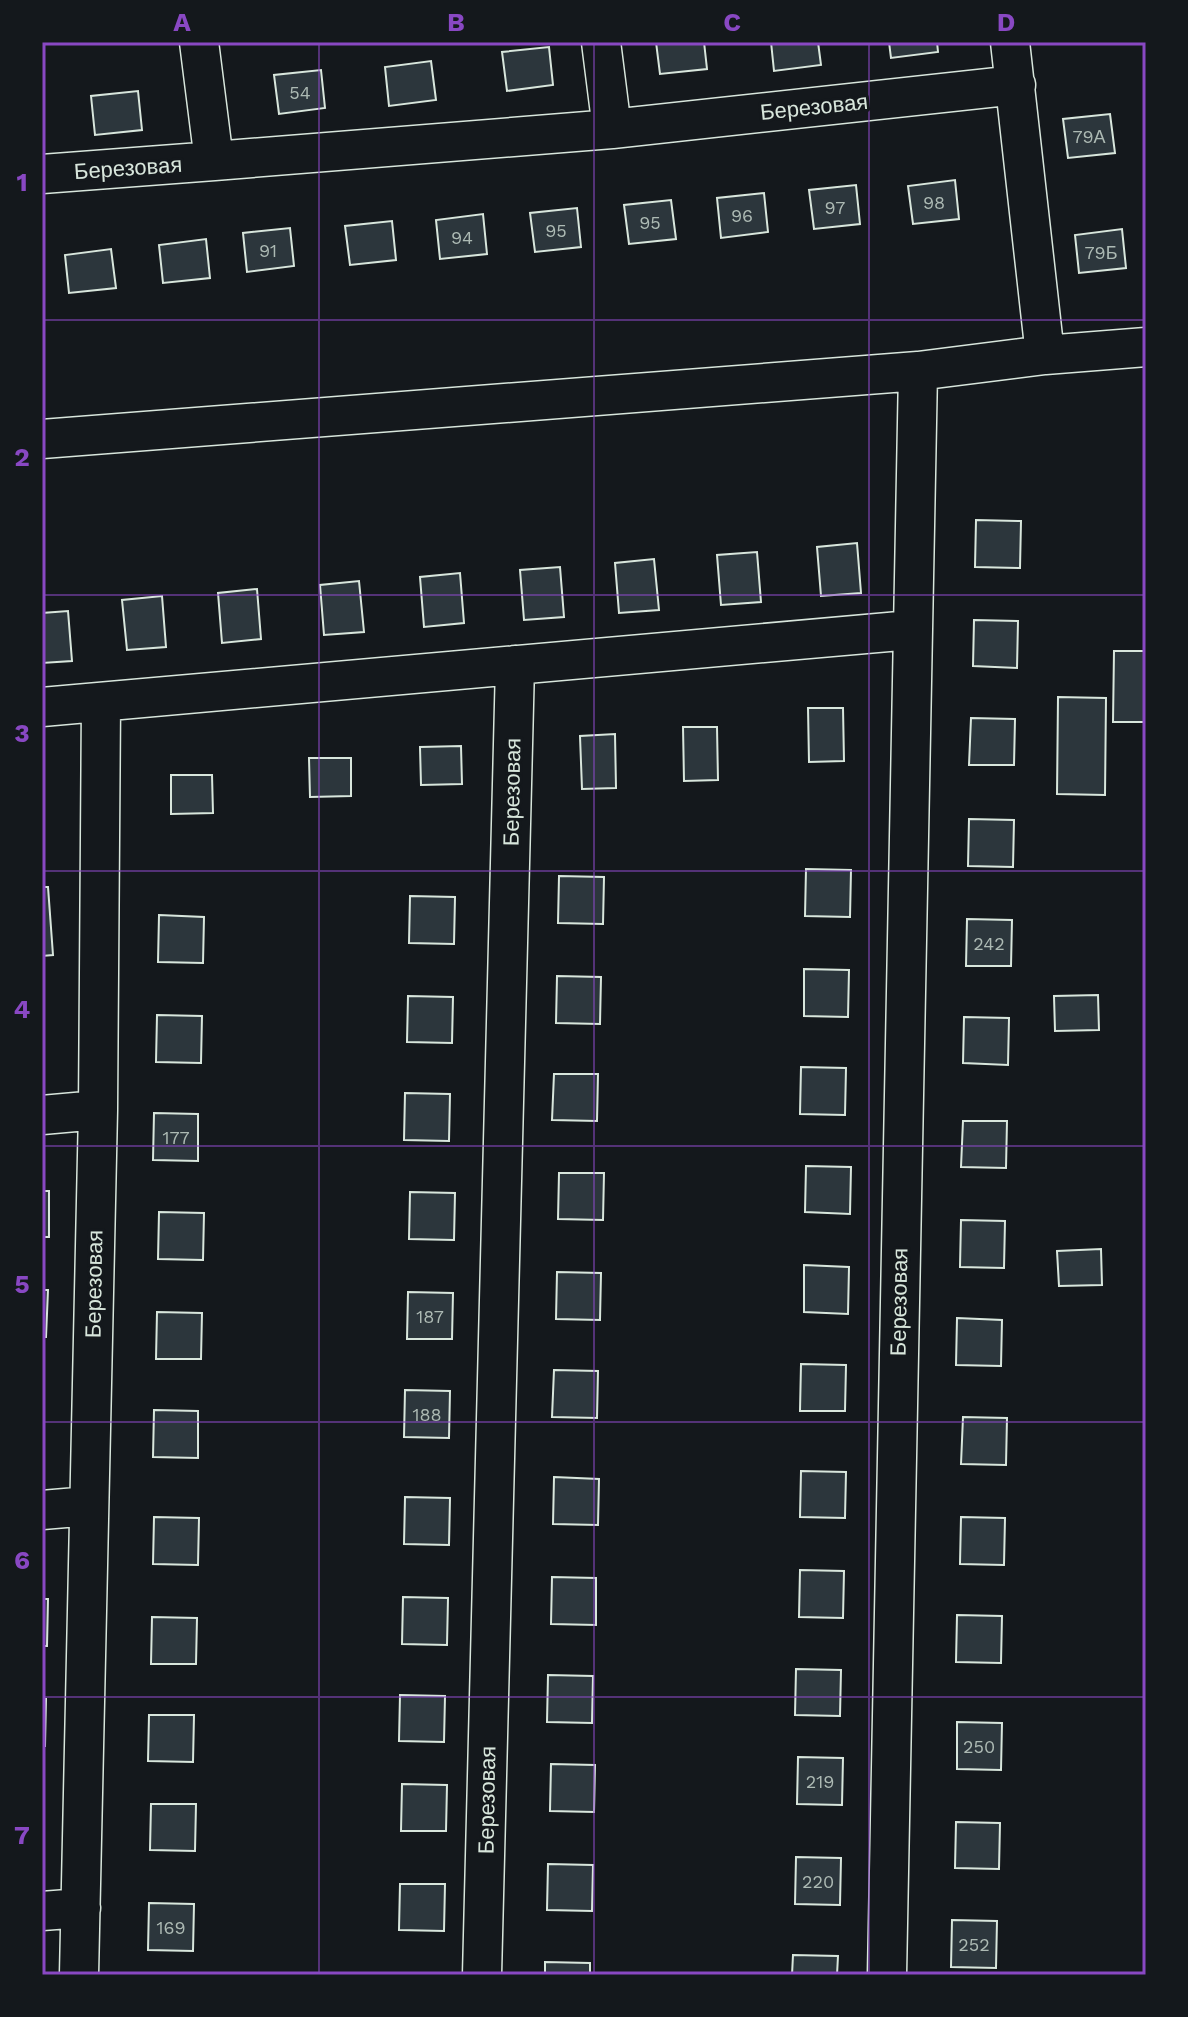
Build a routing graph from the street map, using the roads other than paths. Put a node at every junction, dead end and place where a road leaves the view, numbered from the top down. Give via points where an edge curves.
1 (199, 42) edge
2 (601, 42) edge
3 (1010, 42) edge
4 (1016, 85) junction
5 (612, 129) junction
6 (214, 161) junction
7 (42, 174) edge
8 (1146, 347) edge
9 (1045, 355) junction
10 (918, 371) junction
11 (42, 439) edge
12 (911, 630) junction
13 (515, 665) junction
14 (101, 702) junction
15 (42, 707) edge
16 (98, 1110) junction
17 (42, 1115) edge
18 (89, 1506) junction
19 (42, 1510) edge
20 (81, 1908) junction
21 (42, 1911) edge
22 (79, 1975) edge
23 (482, 1975) edge
24 (887, 1975) edge

1 - 6 street, Березовая
2 - 5 street
3 - 4 street
4 - 5 street, Березовая
4 - 9 street
5 - 6 street, Березовая
6 - 7 street, Березовая
8 - 9 street
9 - 10 street
10 - 11 street
10 - 12 street, Березовая
12 - 13 street
12 - 24 street, Березовая
13 - 14 street
13 - 23 street, Березовая
14 - 15 street
14 - 16 street, Березовая
16 - 17 street
16 - 18 street, Березовая
18 - 19 street
18 - 20 street, Березовая
20 - 21 street
20 - 22 street, Березовая

